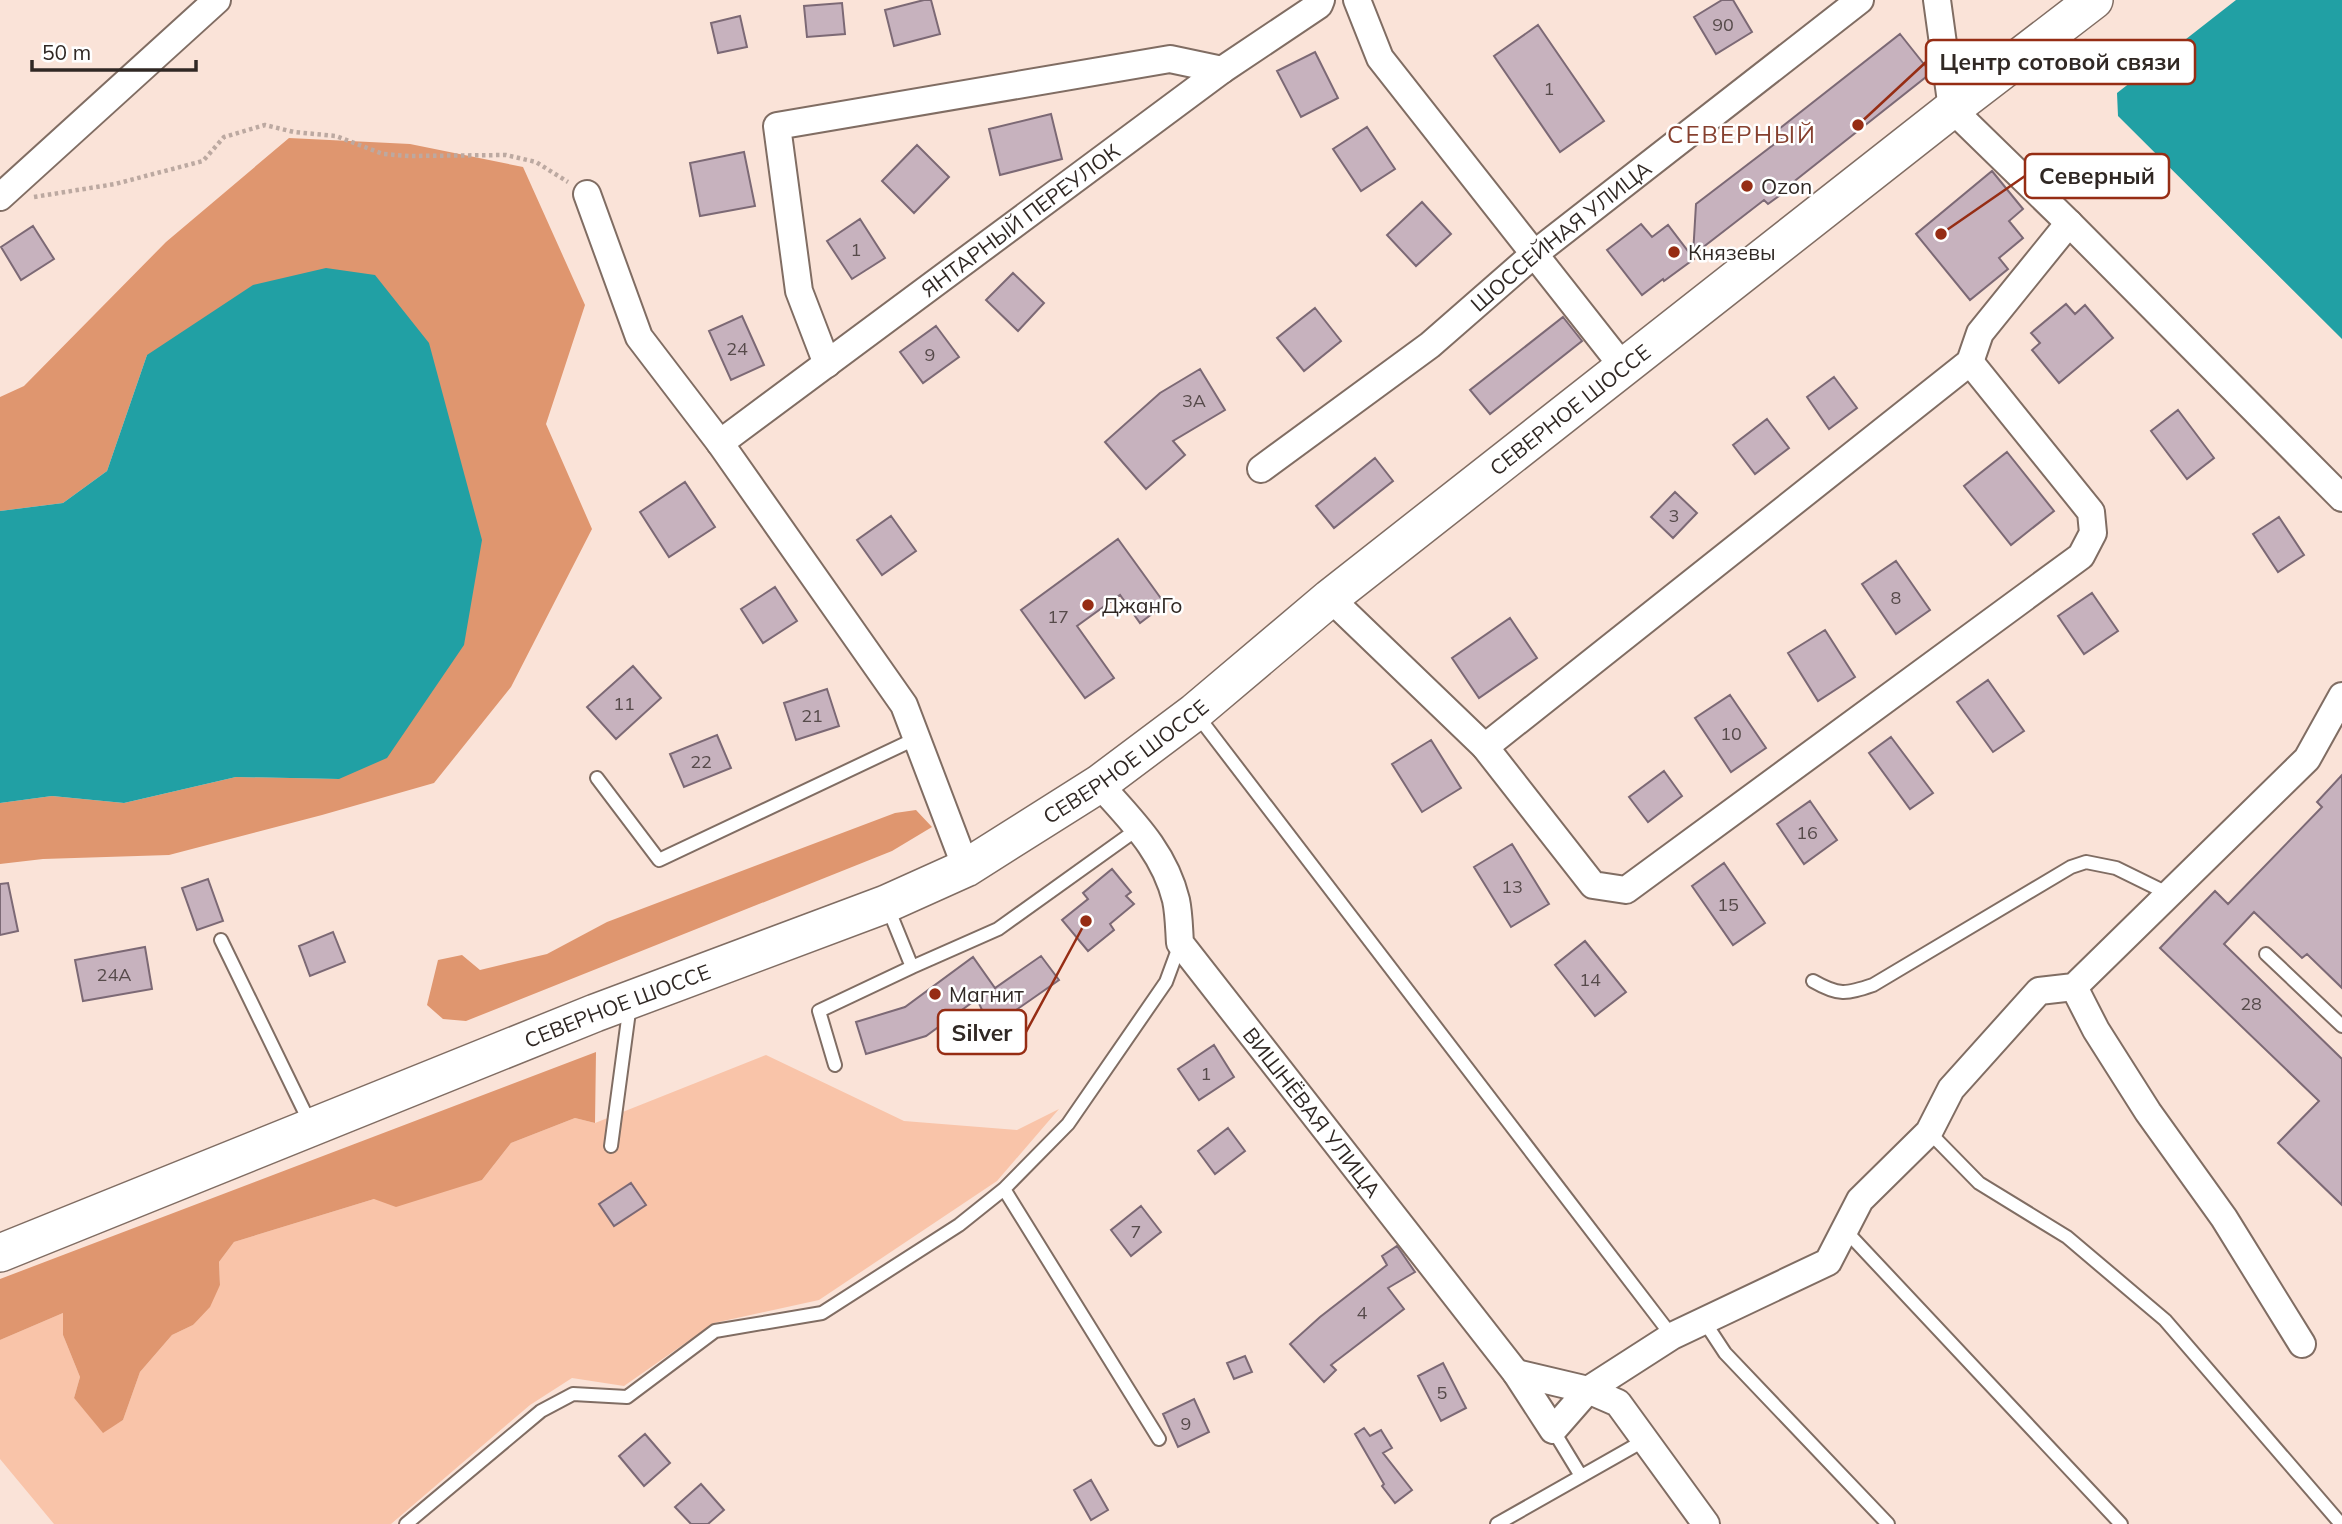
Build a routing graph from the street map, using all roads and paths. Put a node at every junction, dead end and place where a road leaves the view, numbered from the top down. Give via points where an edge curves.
1 (217, 0) edge
2 (1321, 0) edge
3 (1357, 0) edge
4 (1860, 0) edge
5 (1937, 0) edge
6 (2094, 0) edge
7 (1222, 70) junction
8 (1952, 109) junction
9 (587, 194) joint
10 (0, 197) edge
11 (26, 197) dead end
12 (2069, 223) junction
13 (1533, 255) junction
14 (1970, 362) junction
15 (827, 364) junction
16 (1624, 369) junction
17 (720, 443) junction
18 (1261, 469) dead end
19 (2342, 498) edge
20 (1330, 598) junction
21 (2342, 696) edge
22 (1195, 712) junction
23 (918, 738) junction
24 (1485, 747) junction
25 (597, 778) dead end
26 (1099, 784) junction
27 (1139, 828) junction
28 (966, 868) junction
29 (2169, 894) junction
30 (886, 904) junction
31 (221, 940) dead end
32 (1180, 943) junction
33 (2266, 954) dead end
34 (912, 967) junction
35 (1813, 981) dead end
36 (2074, 987) junction
37 (630, 1000) junction
38 (2342, 1026) edge
39 (835, 1065) dead end
40 (312, 1127) junction
41 (1929, 1132) junction
42 (611, 1146) dead end
43 (1004, 1188) junction
44 (1846, 1231) junction
45 (0, 1253) edge
46 (1704, 1321) junction
47 (1672, 1336) junction
48 (2302, 1344) dead end
49 (1516, 1373) junction
50 (1588, 1390) junction
51 (1553, 1430) junction
52 (1159, 1439) dead end
53 (1645, 1440) junction
54 (1581, 1476) junction
55 (406, 1524) edge
56 (1497, 1524) edge
57 (1706, 1524) edge
58 (1888, 1524) edge
59 (2121, 1524) edge
60 (2341, 1524) edge

1 - 10 street
2 - 7 street, ЯНТАРНЫЙ ПЕРЕУЛОК
3 - 13 street via 1380,58
4 - 13 street, ШОССЕЙНАЯ УЛИЦА
5 - 8 street
6 - 8 main road, СЕВЕРНОЕ ШОССЕ
7 - 15 street, ЯНТАРНЫЙ ПЕРЕУЛОК
7 - 15 street via 1170,59 777,127 799,290
8 - 12 street
8 - 16 main road, СЕВЕРНОЕ ШОССЕ
9 - 11 path via 536,162 506,155 383,154 336,136 265,125 224,137 203,161 116,184
9 - 17 street via 639,337
12 - 14 street via 1980,332
12 - 19 street
13 - 16 street
13 - 18 street, ШОССЕЙНАЯ УЛИЦА via 1430,345
14 - 24 street
14 - 24 street via 2091,512 2093,533 2081,556 1626,890 1593,885
15 - 17 street, ЯНТАРНЫЙ ПЕРЕУЛОК
16 - 20 main road, СЕВЕРНОЕ ШОССЕ
17 - 23 street via 904,705
20 - 22 main road, СЕВЕРНОЕ ШОССЕ
20 - 24 street
21 - 29 street via 2307,759
22 - 26 main road, СЕВЕРНОЕ ШОССЕ
22 - 47 lane
23 - 25 lane via 659,860
23 - 28 street
26 - 27 street
26 - 28 main road, СЕВЕРНОЕ ШОССЕ
27 - 32 street via 1163,863 1177,902
27 - 34 lane via 998,929
28 - 30 main road, СЕВЕРНОЕ ШОССЕ
29 - 35 lane via 2116,868 2086,862 1873,985 1847,994
29 - 36 street
30 - 34 lane
30 - 37 main road, СЕВЕРНОЕ ШОССЕ
31 - 40 lane
32 - 43 lane via 1166,982 1068,1124
32 - 49 street, ВИШНЁВАЯ УЛИЦА
33 - 38 lane
34 - 39 lane via 819,1011
36 - 41 street via 2039,991 1951,1089
36 - 48 street via 2148,1112 2224,1218
37 - 40 main road, СЕВЕРНОЕ ШОССЕ
37 - 42 lane
40 - 45 main road, СЕВЕРНОЕ ШОССЕ
41 - 44 street via 1860,1200
41 - 60 lane via 1979,1183 2067,1237 2165,1320
43 - 52 lane
43 - 55 lane via 959,1225 822,1313 715,1331 627,1397 573,1394 541,1411
44 - 46 street via 1828,1262
44 - 59 lane
46 - 47 street
46 - 58 lane via 1725,1353
47 - 50 street
49 - 50 street
49 - 51 street, ВИШНЁВАЯ УЛИЦА
50 - 51 street
50 - 53 street via 1618,1402
51 - 54 lane
53 - 54 lane
53 - 57 street
54 - 56 lane

